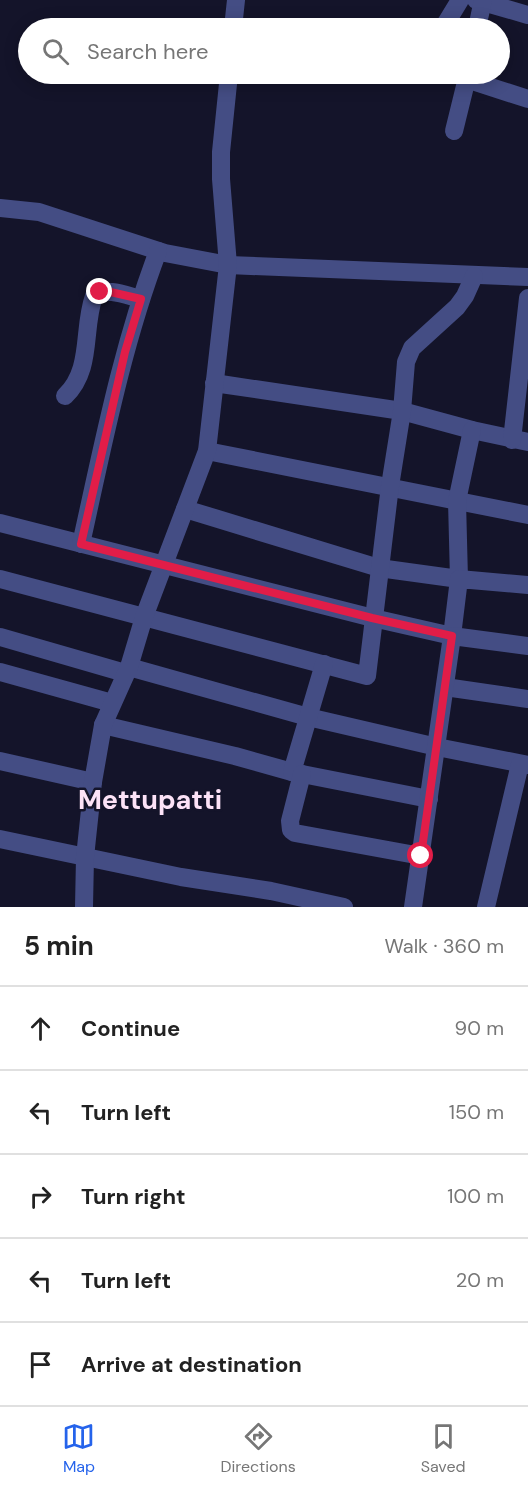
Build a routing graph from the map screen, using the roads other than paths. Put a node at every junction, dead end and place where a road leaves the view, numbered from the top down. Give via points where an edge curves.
1 (236, 0) edge
2 (460, 0) edge
3 (481, 1) edge
4 (528, 15) edge
5 (234, 18) edge
6 (449, 18) edge
7 (478, 18) edge
8 (228, 84) edge
9 (465, 84) edge
10 (488, 84) edge
11 (528, 99) edge
12 (454, 131) dead end
13 (0, 208) edge
14 (158, 251) junction
15 (228, 265) junction
16 (474, 276) junction
17 (528, 277) edge
18 (528, 298) edge
19 (141, 299) junction
20 (214, 382) junction
21 (65, 396) dead end
22 (402, 411) junction
23 (472, 430) junction
24 (520, 441) edge
25 (207, 451) junction
26 (390, 486) junction
27 (457, 501) junction
28 (185, 509) junction
29 (528, 515) edge
30 (0, 523) edge
31 (81, 544) junction
32 (164, 565) junction
33 (379, 568) junction
34 (0, 579) edge
35 (459, 579) junction
36 (528, 585) edge
37 (144, 616) junction
38 (372, 618) junction
39 (452, 636) junction
40 (0, 638) edge
41 (528, 646) edge
42 (324, 664) junction
43 (127, 670) junction
44 (0, 672) edge
45 (445, 687) junction
46 (528, 699) edge
47 (112, 703) junction
48 (308, 717) junction
49 (103, 725) junction
50 (437, 747) junction
51 (0, 761) edge
52 (524, 764) edge
53 (297, 773) junction
54 (93, 782) junction
55 (429, 799) junction
56 (0, 839) edge
57 (85, 856) junction
58 (421, 856) junction
59 (84, 907) edge
60 (344, 907) edge
61 (413, 907) edge
62 (486, 907) edge

1 - 5 street
2 - 6 street
3 - 4 street
3 - 7 street
8 - 15 street via 221,179
9 - 12 street
10 - 11 street
13 - 14 street via 39,212
14 - 15 street
14 - 19 street
15 - 16 street
15 - 20 street
16 - 17 street
16 - 22 street via 458,307 412,348 406,363
18 - 24 street
19 - 21 street via 106,291 94,296 85,359 74,387
19 - 31 street
20 - 22 street
20 - 25 street
22 - 23 street
22 - 26 street
23 - 24 street
23 - 27 street
25 - 26 street
25 - 28 street
26 - 27 street
26 - 33 street
27 - 29 street
27 - 35 street
28 - 32 street
28 - 33 street
30 - 31 street
31 - 32 street
32 - 37 street
32 - 38 street
33 - 35 street
33 - 38 street
34 - 37 street
35 - 36 street
35 - 39 street
37 - 42 street
37 - 43 street
38 - 39 street
38 - 42 street via 366,676
39 - 41 street
39 - 45 street
40 - 43 street
42 - 48 street
43 - 47 street
43 - 48 street
44 - 47 street
45 - 46 street
45 - 50 street
47 - 49 street
48 - 50 street
48 - 53 street
49 - 53 street
49 - 54 street
50 - 52 street
50 - 55 street
51 - 54 street
52 - 62 street
53 - 55 street
53 - 58 street via 290,821 295,833
54 - 57 street
55 - 58 street
56 - 57 street
57 - 59 street
57 - 60 street
58 - 61 street

